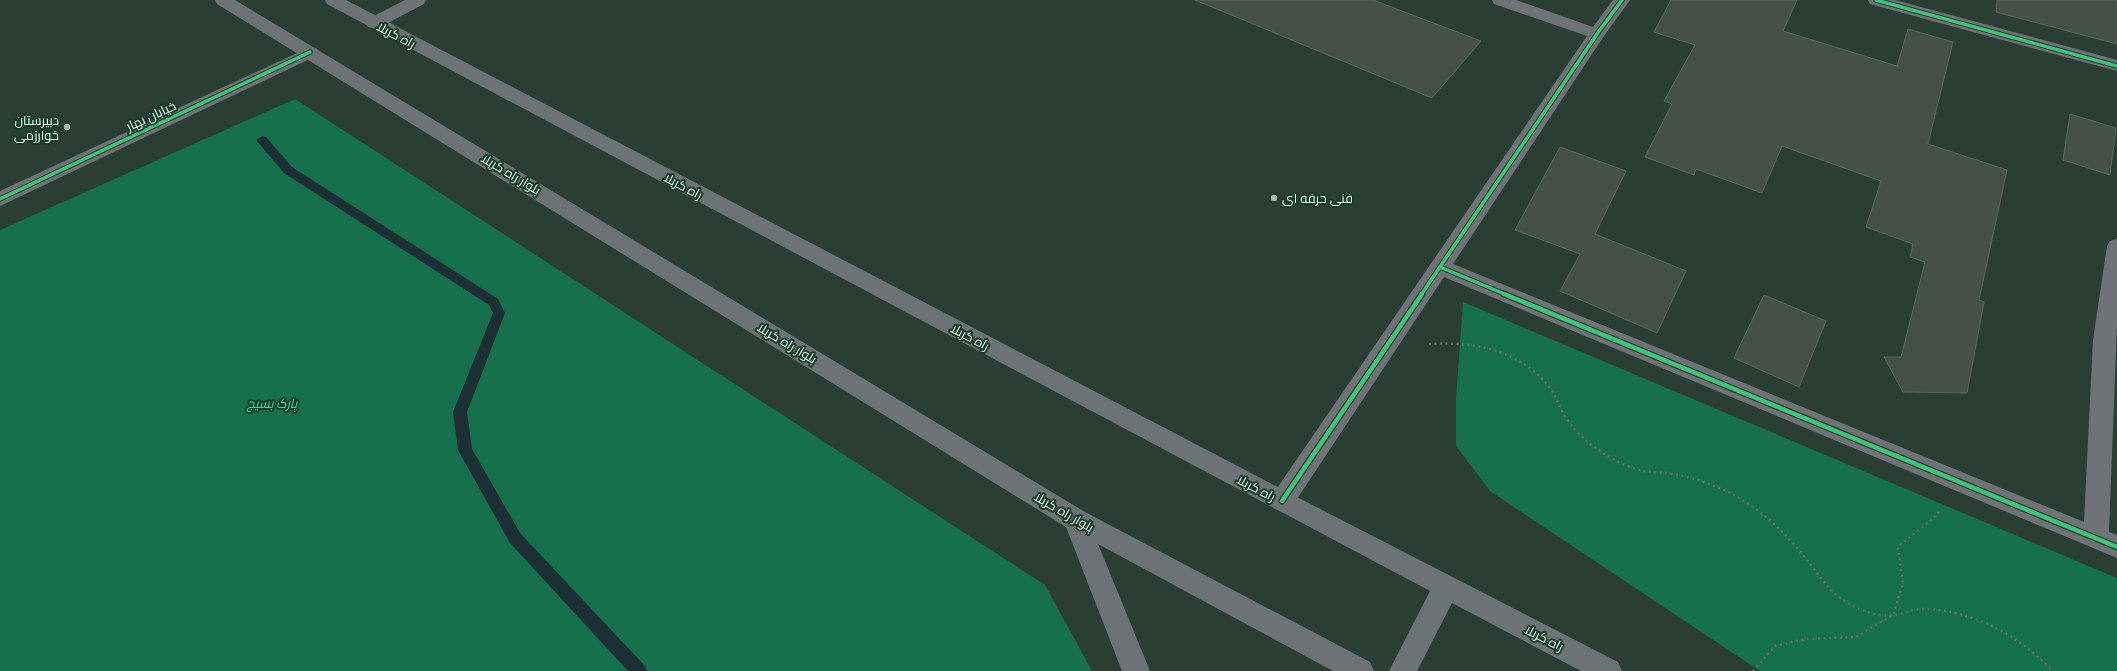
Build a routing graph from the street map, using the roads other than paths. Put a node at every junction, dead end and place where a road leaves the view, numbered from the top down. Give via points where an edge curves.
1 (223, 0) edge
2 (333, 0) edge
3 (418, 0) edge
4 (1500, 0) edge
5 (1622, 0) edge
6 (1876, 0) edge
7 (374, 23) junction
8 (1597, 34) junction
9 (310, 52) junction
10 (2117, 66) edge
11 (0, 199) edge
12 (2117, 246) edge
13 (1440, 267) junction
14 (2111, 342) edge
15 (1282, 502) junction
16 (1076, 520) junction
17 (2096, 538) junction
18 (2117, 547) edge
19 (1446, 588) junction
20 (1136, 671) edge
21 (1360, 671) edge
22 (1403, 671) edge
23 (1608, 671) edge

1 - 9 main road, بلوار راه کربلا
2 - 7 main road, راه کربلا
3 - 7 street
4 - 8 street
5 - 8 street
6 - 10 street
7 - 15 main road, راه کربلا
8 - 13 street
9 - 11 street, خیابان بهار
9 - 16 main road, بلوار راه کربلا
12 - 14 street
13 - 15 street
13 - 17 street
14 - 17 street
15 - 19 main road, راه کربلا
16 - 20 main road
16 - 21 main road, بلوار راه کربلا
17 - 18 street
19 - 22 main road
19 - 23 main road, راه کربلا

